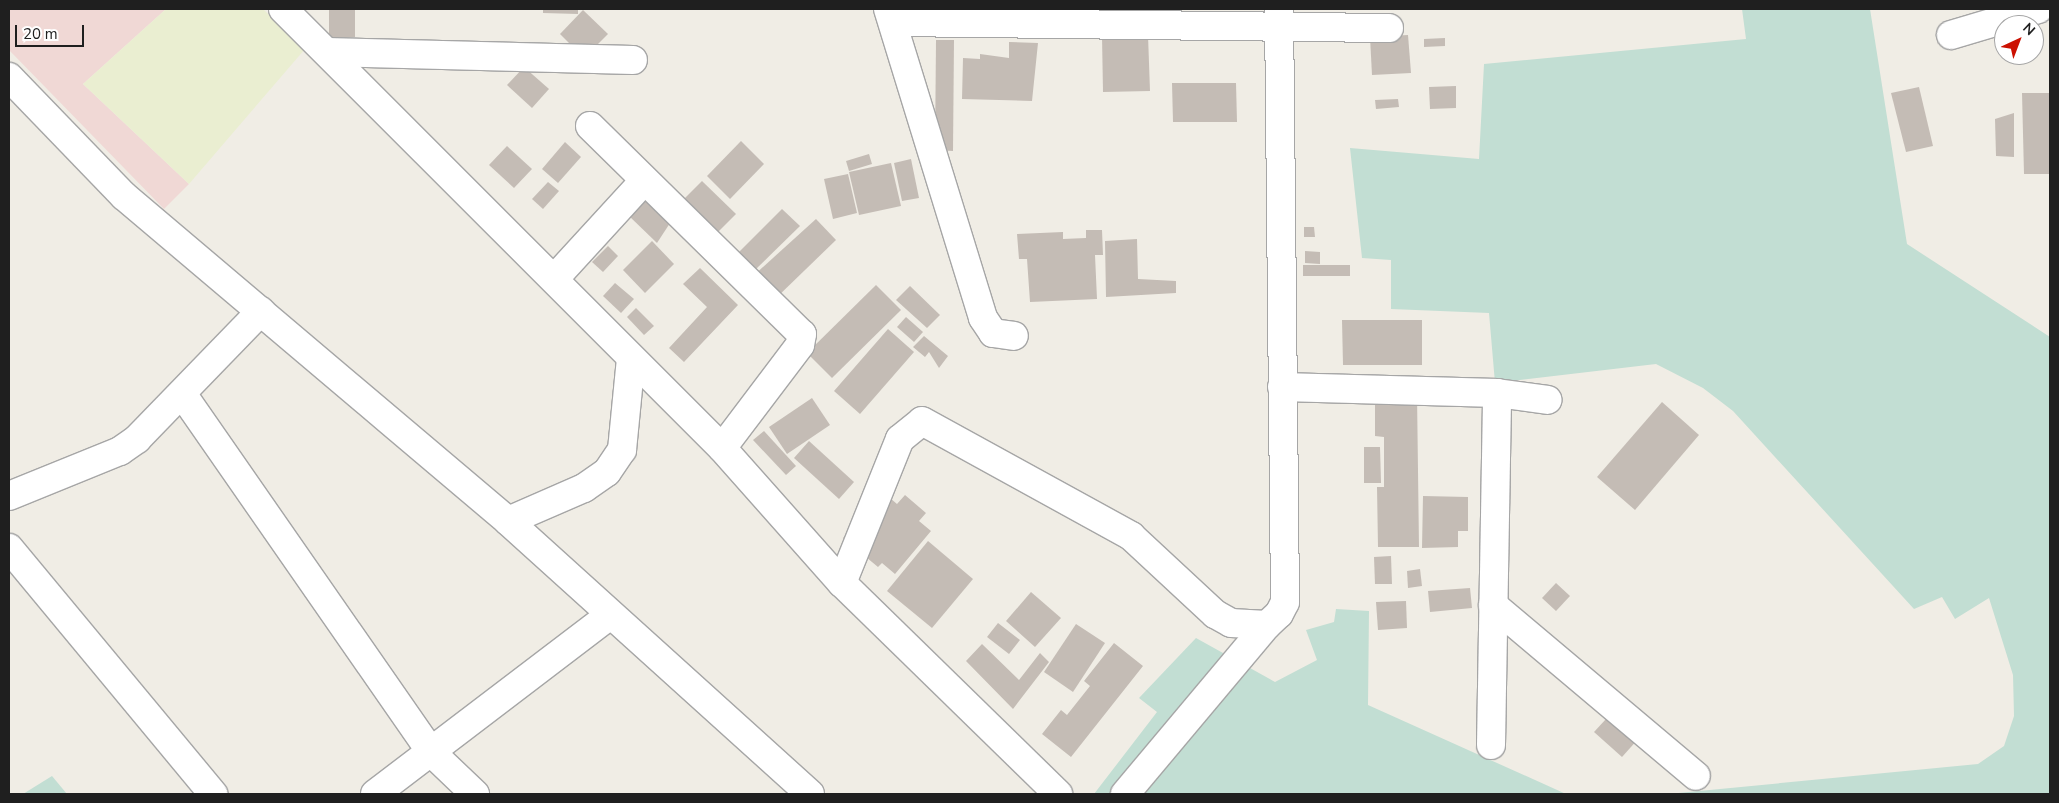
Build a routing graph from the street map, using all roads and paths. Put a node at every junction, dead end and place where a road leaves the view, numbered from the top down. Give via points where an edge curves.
1 (283, 9) edge
2 (2038, 9) edge
3 (891, 15) edge
4 (1280, 16) edge
5 (1389, 28) dead end
6 (1951, 34) dead end
7 (327, 52) junction
8 (633, 60) dead end
9 (9, 77) edge
10 (590, 126) dead end
11 (643, 182) junction
12 (555, 278) junction
13 (261, 311) junction
14 (1014, 336) dead end
15 (631, 359) junction
16 (1282, 387) junction
17 (1497, 392) junction
18 (183, 395) junction
19 (1548, 400) dead end
20 (722, 448) junction
21 (9, 496) edge
22 (508, 521) junction
23 (9, 548) edge
24 (842, 583) junction
25 (1494, 604) junction
26 (609, 616) junction
27 (1267, 625) junction
28 (1491, 745) dead end
29 (431, 752) junction
30 (1696, 776) dead end
31 (213, 794) edge
32 (375, 794) edge
33 (475, 794) edge
34 (810, 794) edge
35 (1058, 794) edge
36 (1126, 794) edge

1 - 7 street
2 - 6 street
3 - 4 street
3 - 14 street via 983,318 993,333
4 - 5 street
4 - 16 street
7 - 8 street
7 - 12 street
9 - 13 street via 124,196
10 - 11 street
11 - 12 street
11 - 20 street via 802,334 800,345
12 - 15 street
13 - 18 street
13 - 22 street
15 - 20 street
15 - 22 street via 622,450 607,472 584,488
16 - 17 street
16 - 27 street via 1284,602
17 - 19 street
17 - 25 street
18 - 21 street via 120,451
18 - 29 street
20 - 24 street
22 - 26 street
23 - 31 street
24 - 27 street via 900,439 922,421 1131,536 1215,614 1238,625
24 - 35 street
25 - 28 street
25 - 30 street
26 - 29 street
26 - 34 street
27 - 36 street
29 - 32 street
29 - 33 street

